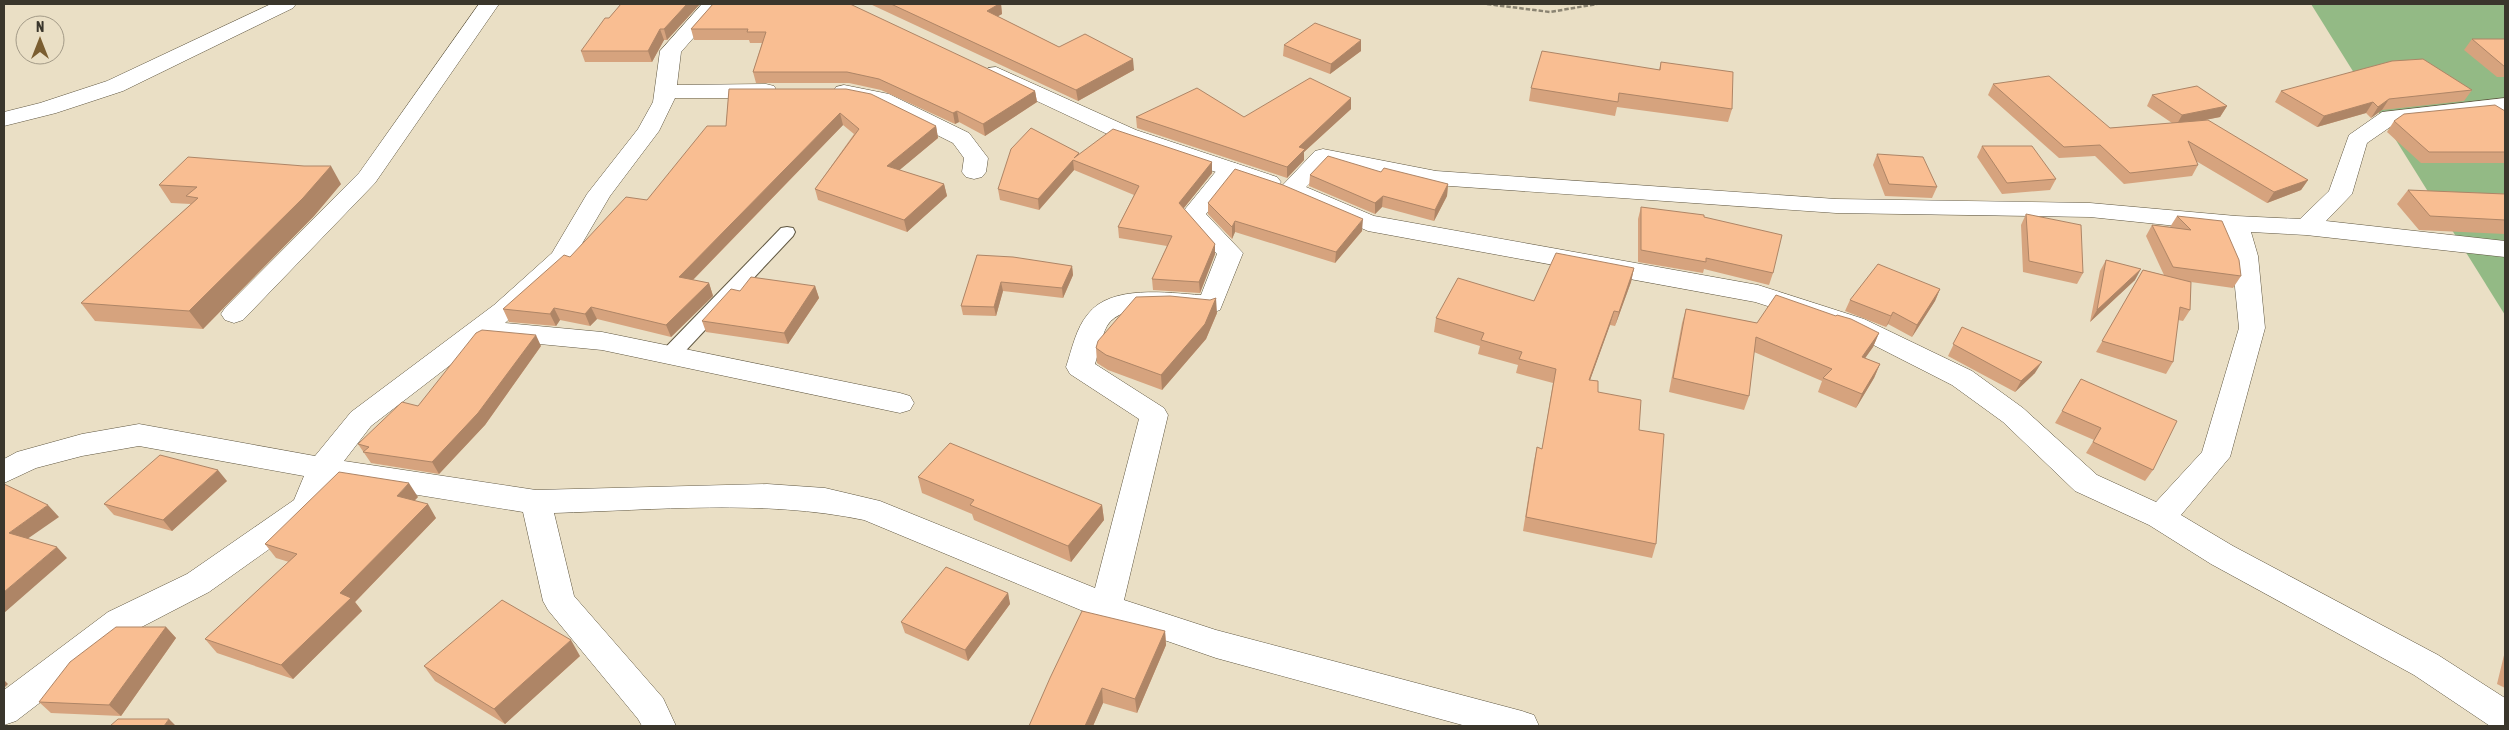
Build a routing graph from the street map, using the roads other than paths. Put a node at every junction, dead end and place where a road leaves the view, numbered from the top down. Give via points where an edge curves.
1 (257, 4) edge
2 (286, 4) edge
3 (489, 4) edge
4 (713, 4) edge
5 (976, 64) edge
6 (786, 91) edge
7 (665, 92) junction
8 (822, 92) edge
9 (4, 105) edge
10 (2505, 105) edge
11 (4, 119) edge
12 (1230, 169) junction
13 (974, 172) dead end
14 (1291, 189) junction
15 (2236, 224) junction
16 (2306, 228) junction
17 (787, 232) dead end
18 (2505, 249) edge
19 (234, 314) dead end
20 (478, 330) junction
21 (670, 356) junction
22 (900, 403) dead end
23 (322, 468) junction
24 (4, 472) edge
25 (536, 502) junction
26 (2160, 517) junction
27 (1106, 606) junction
28 (4, 710) edge
29 (2505, 717) edge
30 (659, 726) edge
31 (1522, 726) edge

1 - 9 street via 107,74
2 - 11 street via 115,86
3 - 19 street via 367,178
4 - 7 street via 670,51
5 - 12 street via 1128,135
6 - 7 street
7 - 20 street via 664,102 648,131 599,194 562,258
8 - 13 street via 849,92 881,99 961,138 976,158
10 - 16 street via 2390,117 2357,140 2340,194
12 - 14 street
12 - 27 street via 1193,214 1230,253 1211,304 1136,301 1112,306 1097,320 1080,368 1154,415
14 - 15 street via 1323,156 1436,178 1836,206 2090,210
14 - 26 street via 1368,223 1758,294 1854,325 1962,378 2013,415 2086,483
15 - 16 street
15 - 26 street via 2245,256 2252,328 2215,457
16 - 18 street
17 - 21 lane
20 - 21 street via 602,341
20 - 23 street via 361,419
21 - 22 street
23 - 24 street via 192,442 139,435 82,445 27,460
23 - 25 street
23 - 28 street via 306,507 198,583 120,622
25 - 27 street via 767,496 825,500 869,509
25 - 30 street via 559,601 651,709
26 - 29 street via 2222,555 2426,664
27 - 31 street via 1216,644

